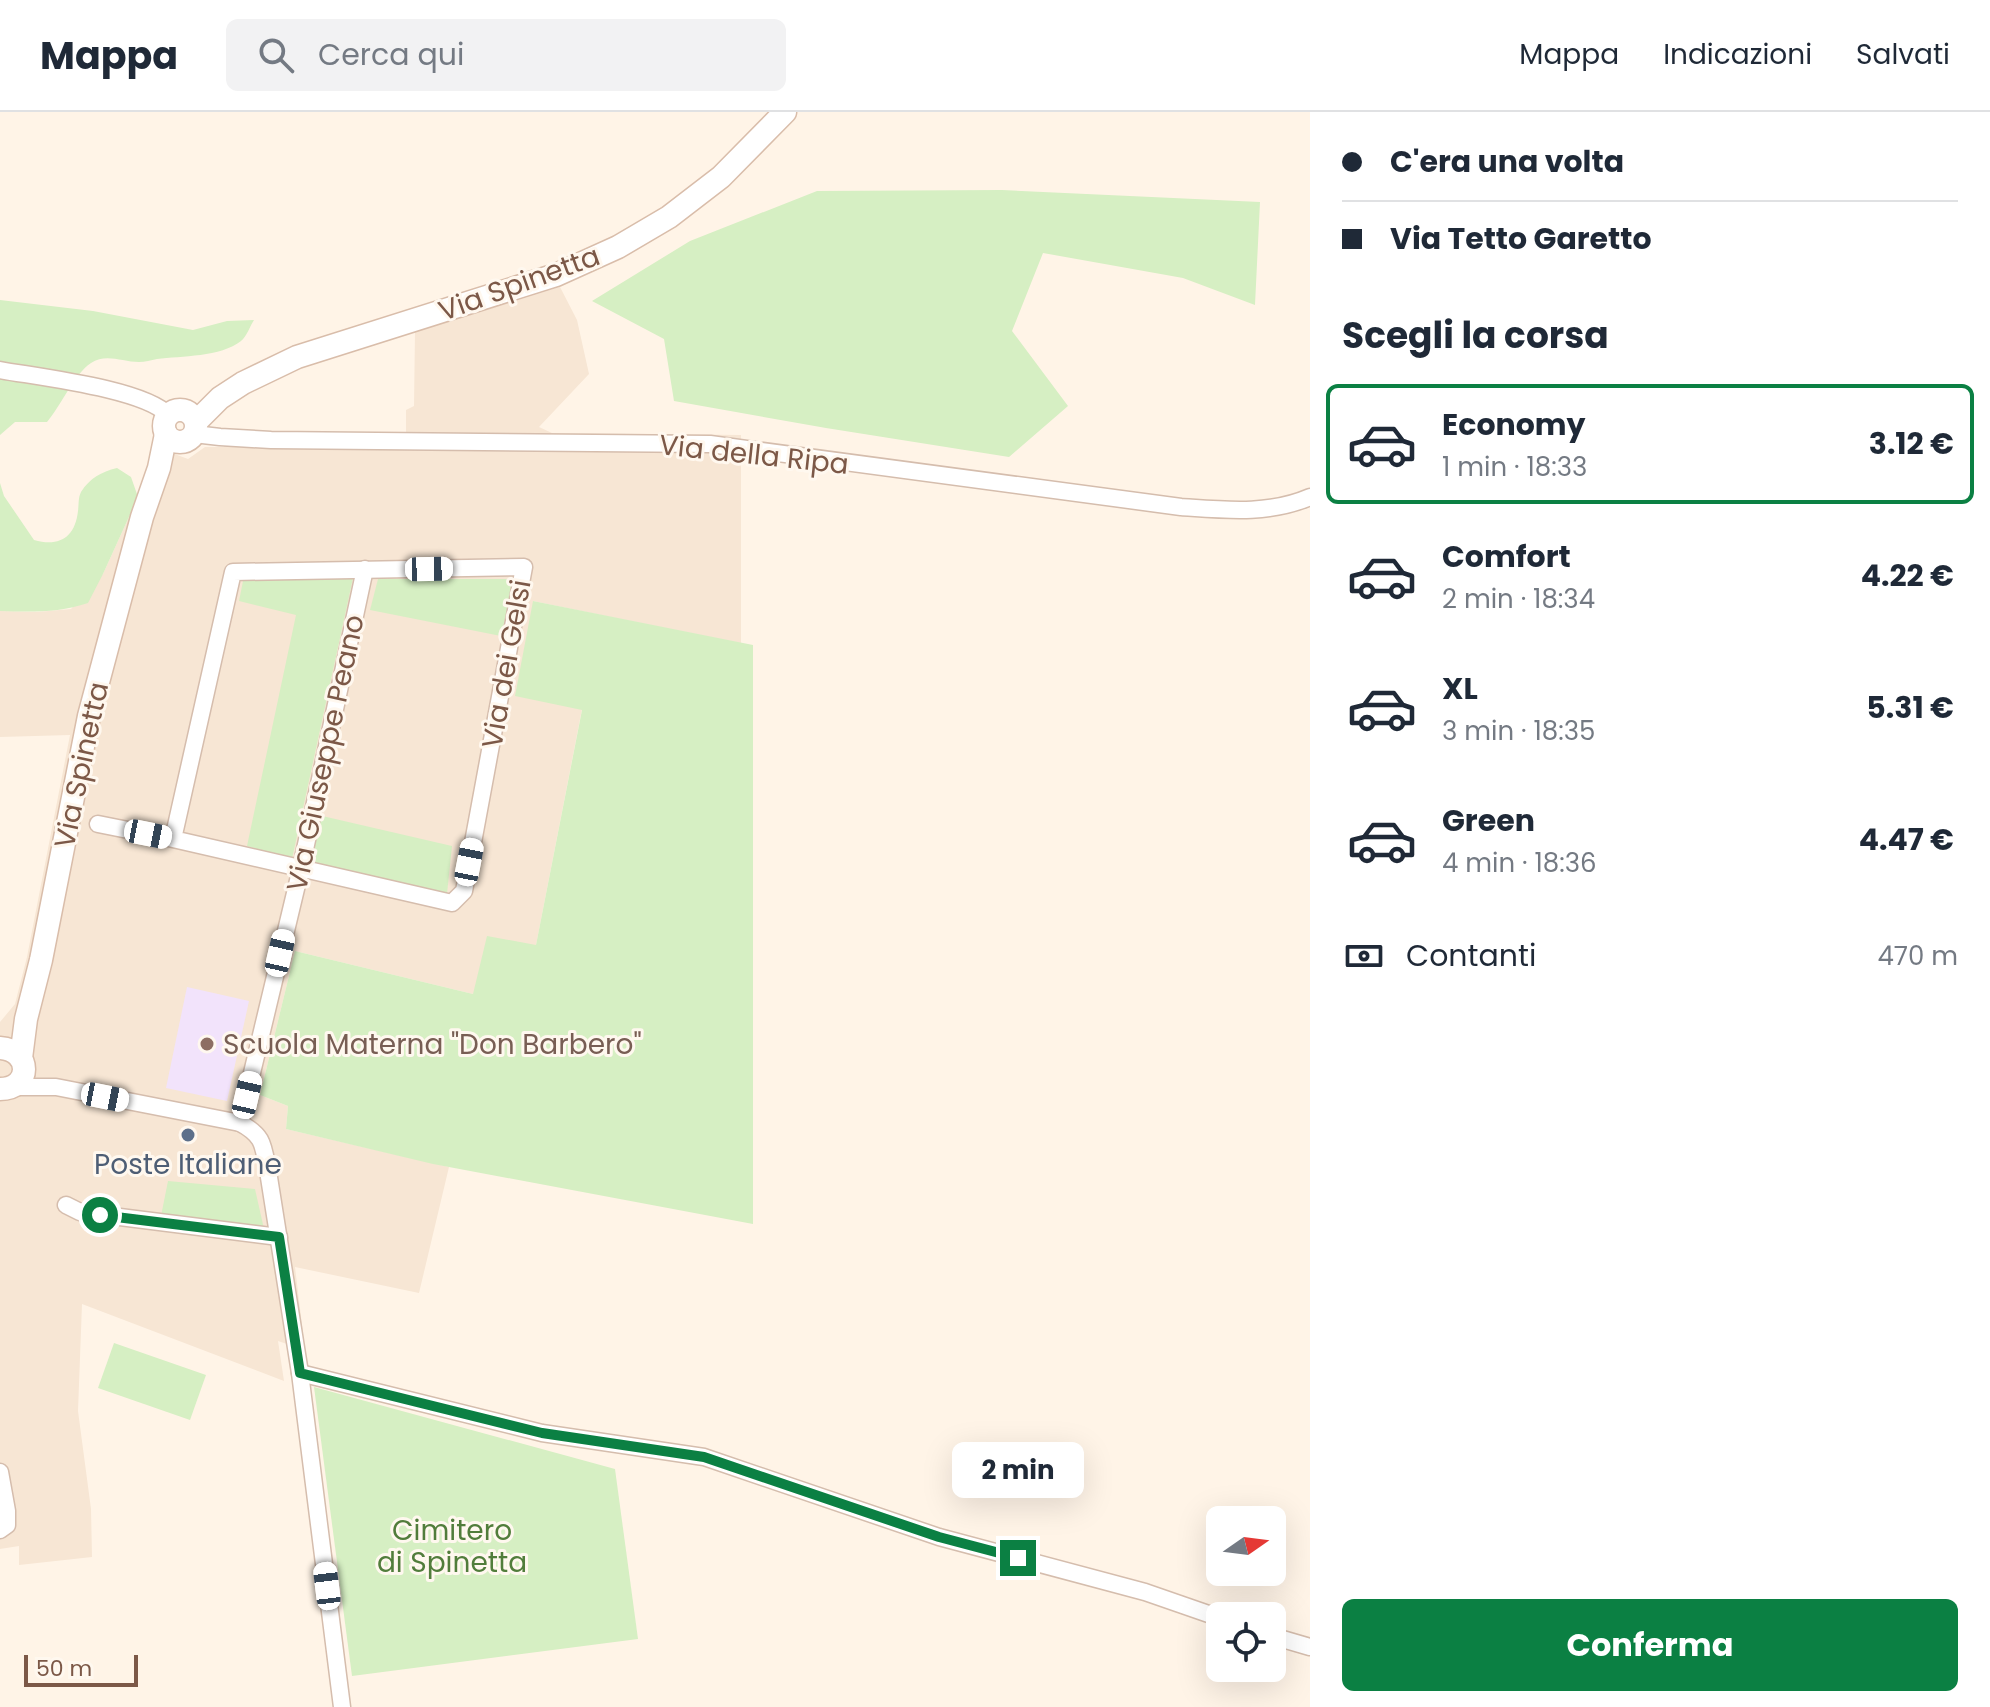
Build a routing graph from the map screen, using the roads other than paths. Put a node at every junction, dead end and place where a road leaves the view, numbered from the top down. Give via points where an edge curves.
1 (785, 112) edge
2 (0, 370) edge
3 (182, 427) junction
4 (1310, 497) edge
5 (365, 569) junction
6 (98, 824) dead end
7 (173, 839) junction
8 (301, 868) junction
9 (26, 1019) junction
10 (0, 1048) edge
11 (22, 1061) junction
12 (56, 1087) junction
13 (5, 1091) edge
14 (240, 1123) junction
15 (66, 1205) dead end
16 (279, 1237) junction
17 (300, 1373) junction
18 (0, 1472) edge
19 (0, 1530) edge
20 (1206, 1613) edge
21 (1286, 1640) edge
22 (1310, 1647) edge
23 (342, 1707) edge

1 - 3 main road, Via Spinetta via 721,177 618,247 556,275 297,357 257,375
2 - 3 street, Via della Ripa via 126,394 159,407
3 - 4 street, Via della Ripa via 271,440 710,444 1181,507 1266,510
3 - 9 main road, Via Spinetta via 159,468 142,517 89,716
5 - 7 street, Via dei Gelsi via 233,572
5 - 8 street, Via Giuseppe Peano
5 - 8 street, Via dei Gelsi via 524,567 464,891 452,903
6 - 7 street
7 - 8 street
8 - 14 street, Via Giuseppe Peano
9 - 10 main road, Via Spinetta
9 - 11 main road, Via Spinetta
10 - 11 main road via 12,1050
11 - 12 street
11 - 13 main road, Via Spinetta via 22,1077
12 - 13 street
12 - 14 street
14 - 16 street via 256,1132 264,1148
15 - 16 street via 93,1214
16 - 17 street
17 - 20 street via 542,1433 704,1457 939,1537
17 - 23 street
18 - 19 street via 7,1525
21 - 22 street

